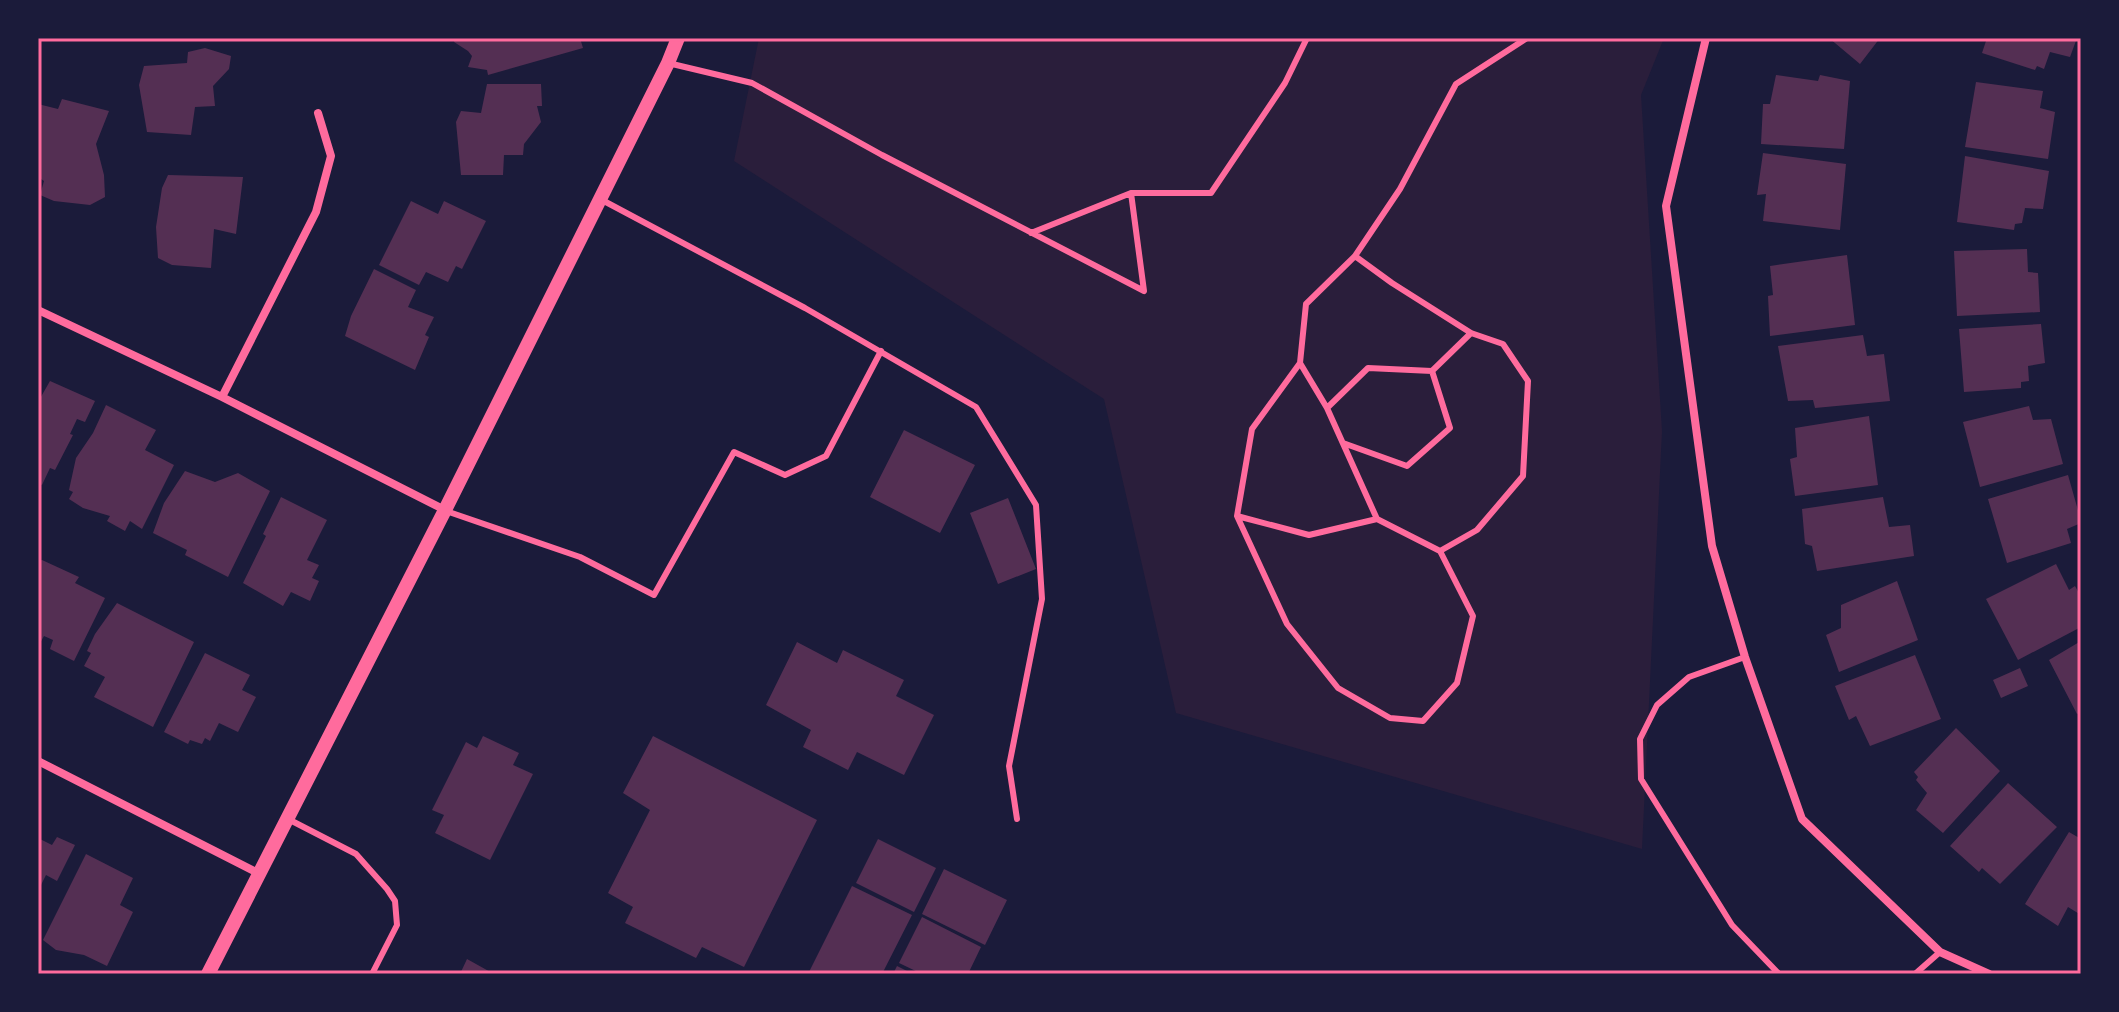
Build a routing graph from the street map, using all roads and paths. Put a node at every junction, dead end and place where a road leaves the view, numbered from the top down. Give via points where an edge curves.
1 (678, 38) edge
2 (1307, 38) edge
3 (1527, 38) edge
4 (1706, 38) edge
5 (668, 63) junction
6 (318, 113) dead end
7 (1131, 193) junction
8 (600, 199) junction
9 (1031, 233) junction
10 (1355, 256) junction
11 (38, 310) edge
12 (1471, 333) junction
13 (881, 351) junction
14 (1300, 363) junction
15 (1432, 371) junction
16 (222, 397) junction
17 (1327, 408) junction
18 (1343, 443) junction
19 (445, 510) junction
20 (1237, 516) junction
21 (1377, 519) junction
22 (1440, 551) junction
23 (1745, 657) junction
24 (38, 761) edge
25 (288, 819) junction
26 (1017, 819) dead end
27 (260, 874) junction
28 (1940, 952) junction
29 (208, 974) edge
30 (372, 974) edge
31 (1779, 974) edge
32 (1915, 974) edge
33 (1989, 974) edge

1 - 5 street
2 - 7 lane via 1285,83 1211,193
3 - 10 lane via 1456,84 1400,189
4 - 23 street via 1666,206 1712,546
5 - 8 street
5 - 9 lane via 752,83
6 - 16 street via 331,156 316,212
7 - 9 lane
7 - 9 lane via 1144,291
8 - 13 lane
8 - 19 street
10 - 12 lane
10 - 14 lane via 1306,304
11 - 16 street
12 - 15 lane
12 - 22 lane via 1503,344 1528,381 1523,476 1477,530
13 - 19 lane via 826,456 785,475 734,452 654,595 580,557
13 - 26 lane via 976,407 1036,505 1042,599 1009,766
14 - 17 lane
14 - 20 lane via 1252,429
15 - 17 lane via 1368,368
15 - 18 lane via 1450,428 1407,466
16 - 19 street
17 - 18 lane
18 - 21 lane
19 - 25 street
20 - 21 lane via 1309,535
20 - 22 lane via 1287,624 1338,688 1390,718 1423,721 1457,683 1473,616
21 - 22 lane
23 - 28 street via 1802,819
23 - 31 lane via 1689,677 1657,705 1640,739 1641,779 1732,925
24 - 27 street
25 - 27 street
25 - 30 lane via 356,854 395,901 397,925
27 - 29 street
28 - 32 lane
28 - 33 street

